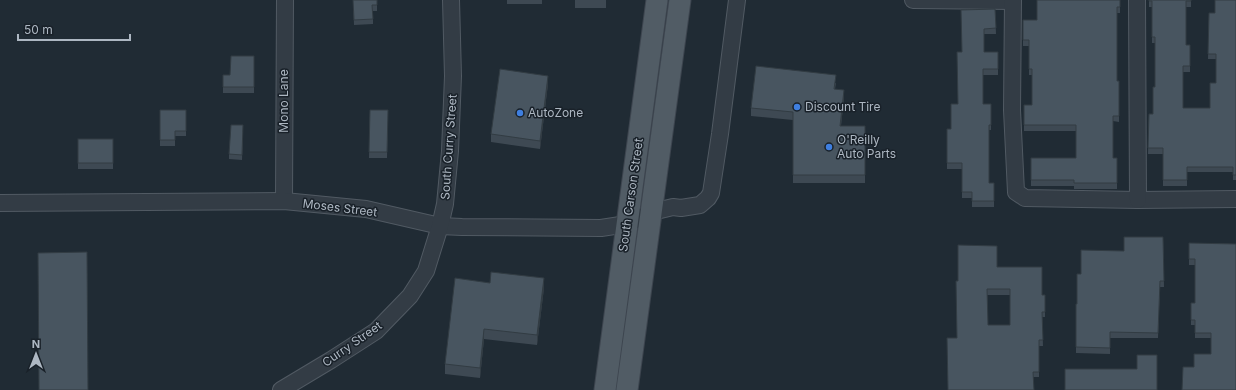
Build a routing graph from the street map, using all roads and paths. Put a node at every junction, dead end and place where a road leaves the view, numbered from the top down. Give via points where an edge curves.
1 (285, 0) edge
2 (451, 0) edge
3 (657, 0) edge
4 (680, 0) edge
5 (737, 0) edge
6 (913, 0) edge
7 (1137, 0) edge
8 (1013, 1) edge
9 (1138, 200) junction
10 (1236, 200) edge
11 (284, 201) junction
12 (0, 203) edge
13 (652, 212) junction
14 (627, 224) junction
15 (440, 226) junction
16 (414, 288) joint
17 (282, 390) edge
18 (604, 390) edge
19 (627, 390) edge

1 - 11 street, Mono Lane
2 - 15 street, South Curry Street via 453,76 450,151 445,204
3 - 14 main road, South Carson Street
4 - 13 main road, South Carson Street
5 - 13 street, Moses Street via 711,193 700,205
6 - 8 street
7 - 9 street
8 - 9 street via 1012,110 1016,192 1024,198
9 - 10 street
11 - 12 street, Moses Street
11 - 15 street, Moses Street via 366,209
13 - 14 street, Moses Street
13 - 19 main road, South Carson Street
14 - 15 street, Moses Street via 601,228
14 - 18 main road, South Carson Street
15 - 16 street, South Curry Street via 426,270
16 - 17 street, Curry Street via 410,296 376,331

